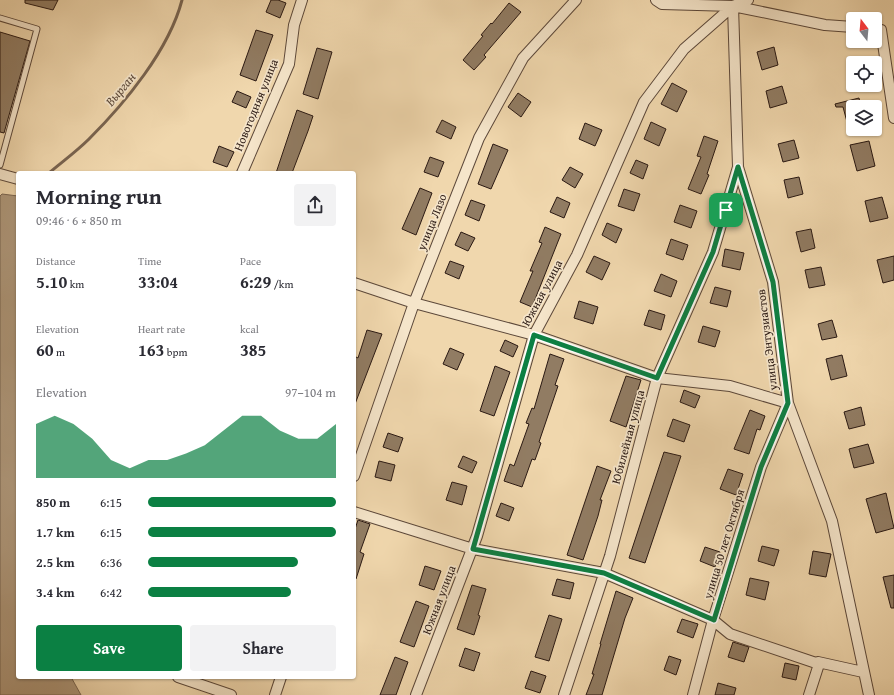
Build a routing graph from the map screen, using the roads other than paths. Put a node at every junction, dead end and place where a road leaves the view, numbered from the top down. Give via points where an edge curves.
1 (302, 0) edge
2 (576, 0) edge
3 (656, 0) edge
4 (748, 0) edge
5 (734, 3) edge
6 (0, 18) edge
7 (846, 26) edge
8 (882, 37) edge
9 (894, 118) edge
10 (0, 166) edge
11 (738, 167) junction
12 (243, 171) edge
13 (0, 174) edge
14 (16, 178) edge
15 (356, 284) edge
16 (414, 303) junction
17 (534, 335) junction
18 (657, 378) junction
19 (788, 403) junction
20 (356, 470) edge
21 (356, 513) edge
22 (473, 549) junction
23 (604, 573) junction
24 (714, 620) junction
25 (819, 664) junction
26 (863, 672) junction
27 (184, 679) edge
28 (281, 679) edge
29 (231, 695) edge
30 (275, 695) edge
31 (416, 695) edge
32 (564, 695) edge
33 (693, 695) edge
34 (809, 695) edge
35 (869, 695) edge

1 - 12 street, Новогодняя улица via 294,25 289,64
2 - 16 street, улица Лазо via 523,58 479,138
3 - 5 street via 662,4
4 - 5 street
5 - 7 street via 825,25
5 - 11 street, улица Энтузиастов
5 - 17 street, Южная улица via 684,50 644,102 576,255
6 - 10 lane via 37,29
8 - 9 street
11 - 18 street, Юбилейная улица via 713,252
11 - 19 street, улица Энтузиастов via 773,282
13 - 14 street
15 - 16 street
16 - 17 street
16 - 20 street, улица Лазо
17 - 18 street
17 - 22 street, Южная улица
18 - 19 street via 730,386
18 - 23 street, Юбилейная улица
19 - 24 street, улица 50 лет Октября via 761,467
19 - 26 street, улица Энтузиастов via 832,521
21 - 22 street
22 - 23 street
22 - 31 street, Южная улица
23 - 24 street
23 - 32 street, Юбилейная улица
24 - 25 street via 730,634
24 - 33 street, улица 50 лет Октября
25 - 26 street via 818,662
25 - 34 street
26 - 35 street, улица Энтузиастов
27 - 29 street
28 - 30 street

